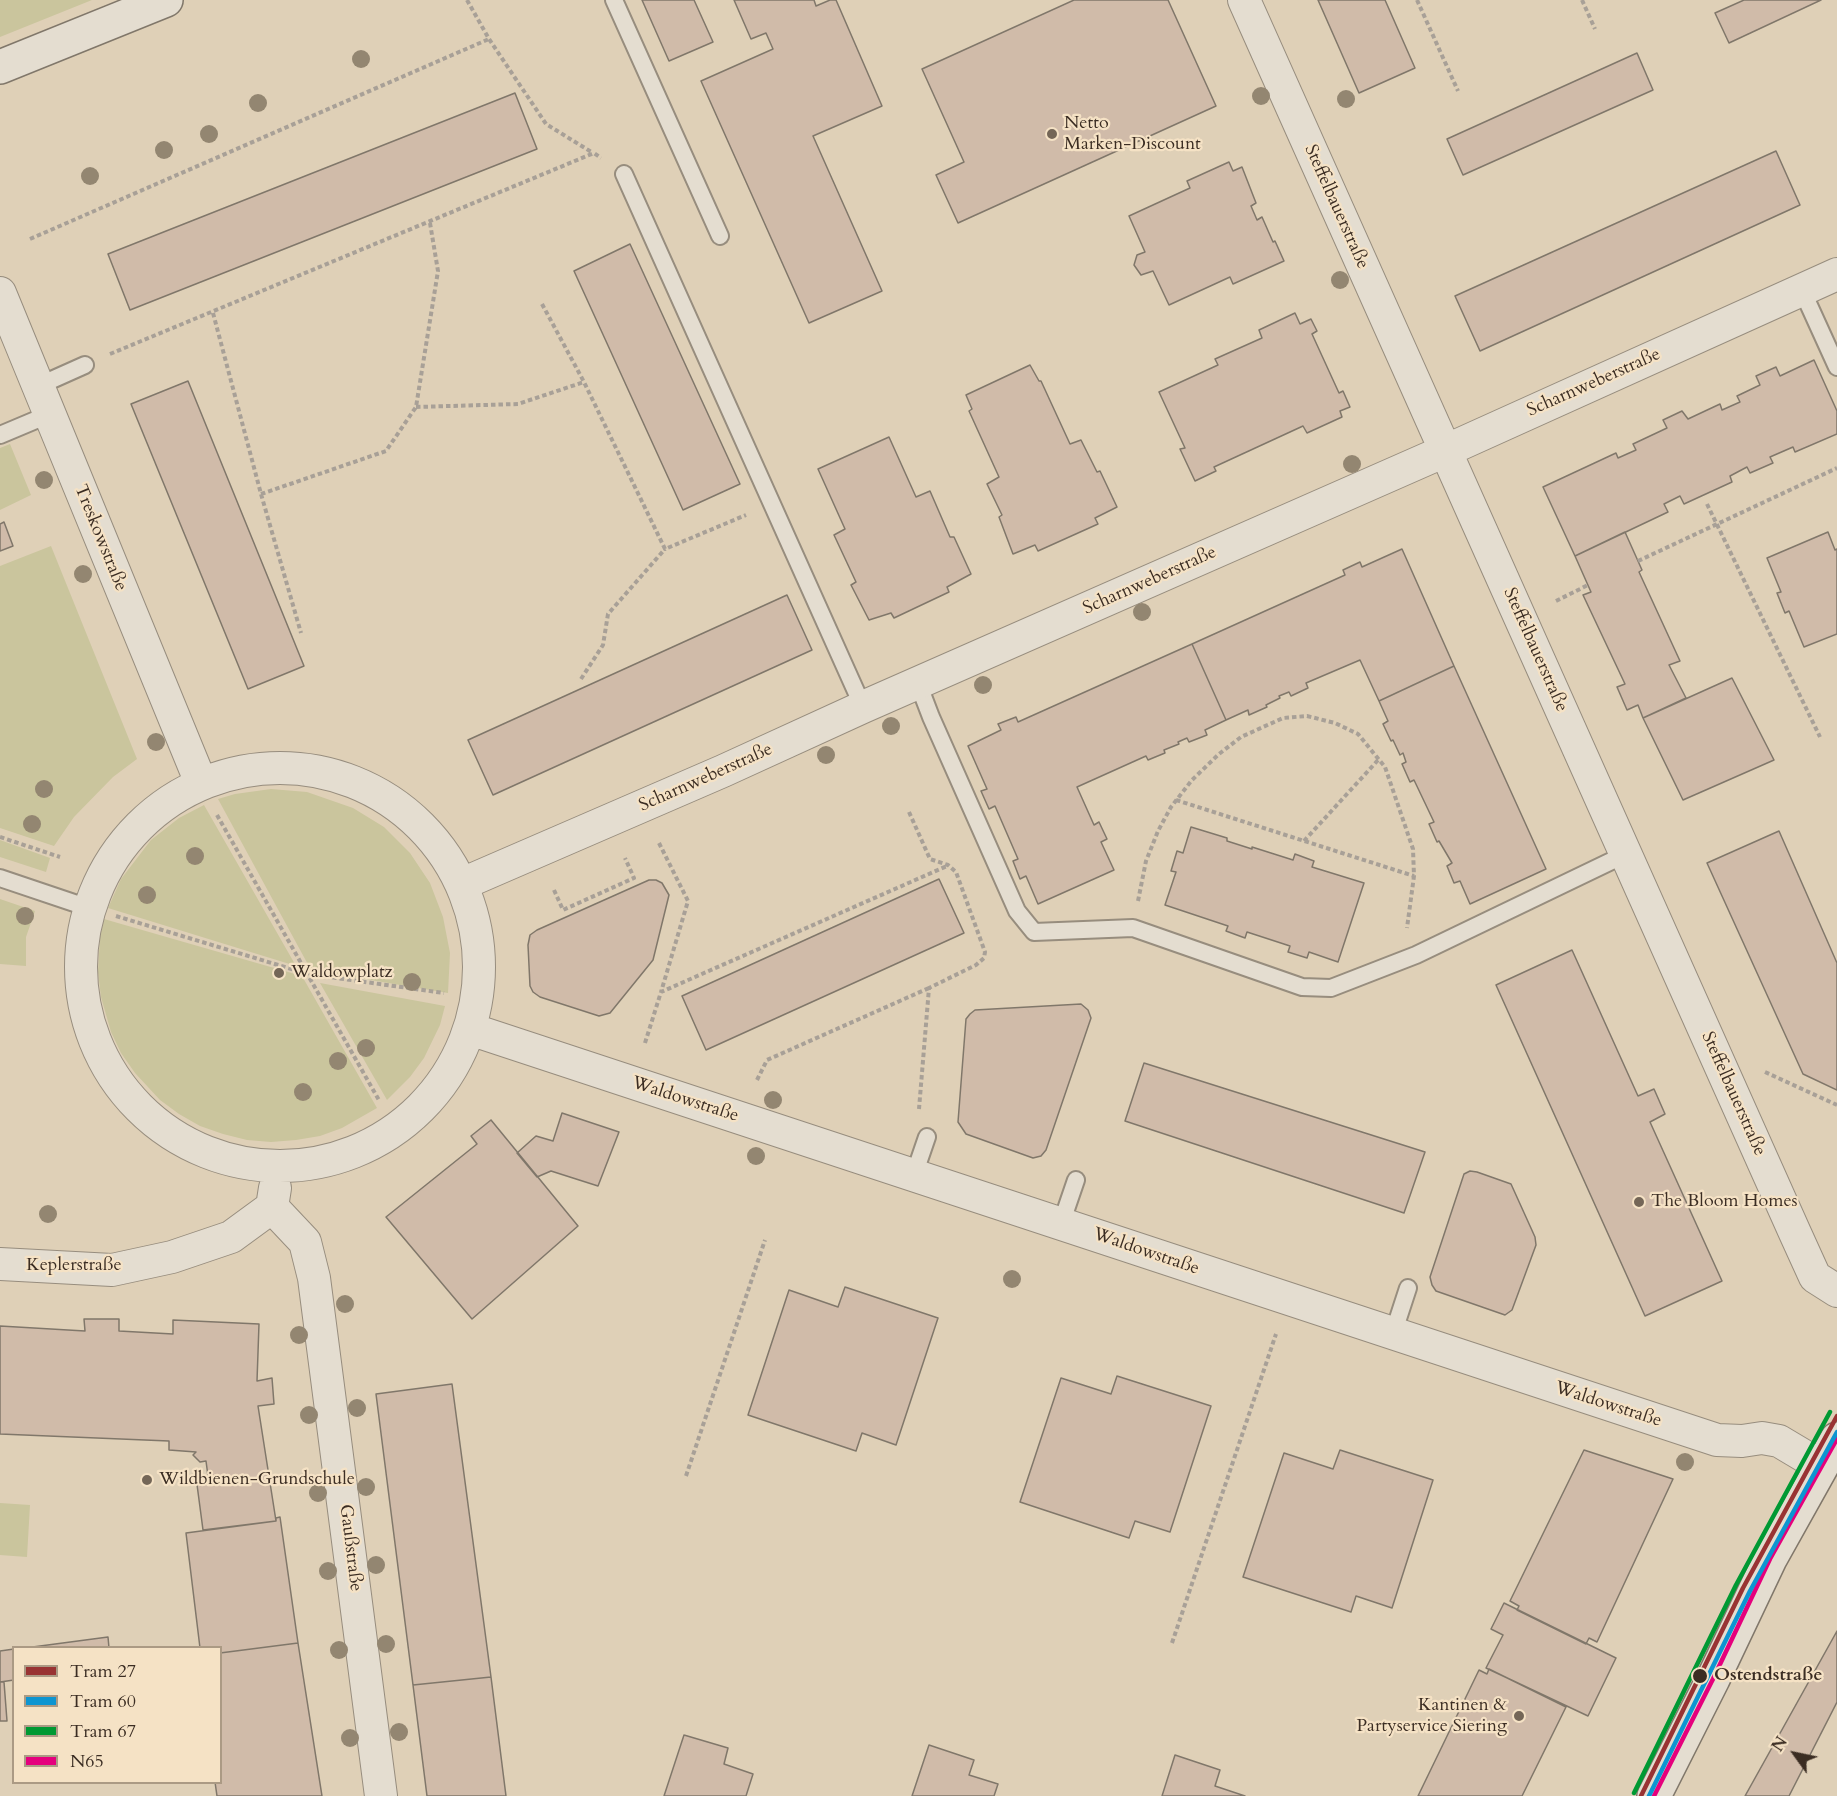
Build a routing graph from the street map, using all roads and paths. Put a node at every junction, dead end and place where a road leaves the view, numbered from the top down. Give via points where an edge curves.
1 (166, 0) edge
2 (467, 0) edge
3 (614, 0) edge
4 (1244, 0) edge
5 (1417, 0) edge
6 (1582, 0) edge
7 (1595, 29) dead end
8 (489, 39) junction
9 (0, 67) edge
10 (1458, 91) dead end
11 (594, 153) junction
12 (624, 174) joint
13 (430, 223) junction
14 (720, 236) dead end
15 (30, 239) dead end
16 (1837, 274) edge
17 (1802, 290) junction
18 (0, 293) edge
19 (542, 304) dead end
20 (213, 313) junction
21 (85, 365) joint
22 (1837, 367) edge
23 (584, 382) junction
24 (38, 386) junction
25 (416, 407) junction
26 (50, 414) junction
27 (0, 435) edge
28 (1445, 450) junction
29 (1837, 468) edge
30 (261, 494) junction
31 (772, 504) junction
32 (1707, 504) dead end
33 (1717, 524) junction
34 (665, 549) junction
35 (1638, 561) dead end
36 (1588, 585) dead end
37 (1556, 601) dead end
38 (301, 633) dead end
39 (581, 679) dead end
40 (918, 683) junction
41 (863, 707) junction
42 (1820, 737) dead end
43 (1379, 759) junction
44 (201, 783) junction
45 (1176, 800) junction
46 (909, 812) dead end
47 (0, 837) edge
48 (1304, 841) junction
49 (659, 843) dead end
50 (1626, 854) junction
51 (60, 857) dead end
52 (625, 858) dead end
53 (948, 865) junction
54 (1414, 876) junction
55 (0, 878) edge
56 (462, 884) junction
57 (554, 890) dead end
58 (89, 908) junction
59 (1133, 928) junction
60 (1416, 955) junction
61 (308, 974) junction
62 (929, 988) junction
63 (661, 992) junction
64 (444, 993) dead end
65 (470, 1029) junction
66 (645, 1043) dead end
67 (1766, 1072) dead end
68 (757, 1080) dead end
69 (380, 1101) dead end
70 (1837, 1105) edge
71 (919, 1115) dead end
72 (927, 1137) dead end
73 (280, 1166) junction
74 (914, 1175) junction
75 (1076, 1180) dead end
76 (272, 1207) junction
77 (1061, 1224) junction
78 (765, 1240) dead end
79 (0, 1264) edge
80 (1408, 1288) dead end
81 (1837, 1291) edge
82 (1277, 1333) dead end
83 (1393, 1334) junction
84 (1829, 1452) edge
85 (686, 1476) dead end
86 (1172, 1643) dead end
87 (381, 1796) edge
88 (1654, 1796) edge

1 - 9 street
2 - 8 path
3 - 14 lane
4 - 28 street, Steffelbauerstraße
5 - 10 path
6 - 7 path
8 - 11 path via 546,124
8 - 15 path
11 - 12 path
11 - 13 path
12 - 31 lane
13 - 20 path
13 - 25 path via 438,271
16 - 17 street, Scharnweberstraße
17 - 22 lane
17 - 28 street, Scharnweberstraße
18 - 24 street, Treskowstraße
19 - 23 path
20 - 21 path
20 - 30 path
21 - 24 lane
23 - 25 path via 518,404
23 - 34 path
24 - 26 street, Treskowstraße
25 - 30 path via 386,450
26 - 27 lane
26 - 44 street, Treskowstraße
28 - 40 street, Scharnweberstraße
28 - 50 street, Steffelbauerstraße
29 - 33 path
30 - 38 path
31 - 34 path
31 - 41 lane
32 - 33 path
33 - 35 path
33 - 42 path
34 - 39 path via 608,614 603,645
36 - 37 path
40 - 41 street, Scharnweberstraße
40 - 59 lane via 1017,911 1034,932
41 - 56 street, Scharnweberstraße
43 - 45 path via 1358,734 1335,723 1307,716 1283,718 1241,737 1192,780
43 - 48 path
43 - 54 path via 1413,849
44 - 56 street via 251,769 282,768 302,768 352,780 398,805 435,840
44 - 58 street via 145,819 103,874
44 - 61 path
45 - 48 path
45 - 59 path via 1146,861
46 - 53 path via 930,859
47 - 51 path
48 - 54 path
49 - 63 path via 688,901
50 - 60 lane
50 - 81 street, Steffelbauerstraße via 1815,1277
52 - 57 path via 634,878 564,910
53 - 62 path via 956,872 985,952 976,965
53 - 63 path
54 - 60 path via 1406,938
55 - 58 lane
56 - 65 street via 476,925 479,959
58 - 61 path
58 - 73 street via 81,942 81,982 87,1019 100,1054 119,1086 144,1113 197,1148 243,1163
59 - 60 lane via 1302,987 1331,988
61 - 64 path
61 - 69 path
62 - 68 path via 767,1060
62 - 71 path
63 - 66 path
65 - 73 street via 443,1082 422,1108 396,1129 340,1157
65 - 74 street, Waldowstraße
67 - 70 path
72 - 74 lane
73 - 76 street
74 - 77 street, Waldowstraße
75 - 77 lane
76 - 79 street, Keplerstraße via 231,1237 172,1257 112,1270
76 - 87 street, Gaußstraße via 305,1242 314,1278
77 - 83 street, Waldowstraße
78 - 85 path
80 - 83 lane
82 - 86 path
83 - 84 street, Waldowstraße via 1717,1440 1742,1442 1762,1438
84 - 88 street via 1770,1558

